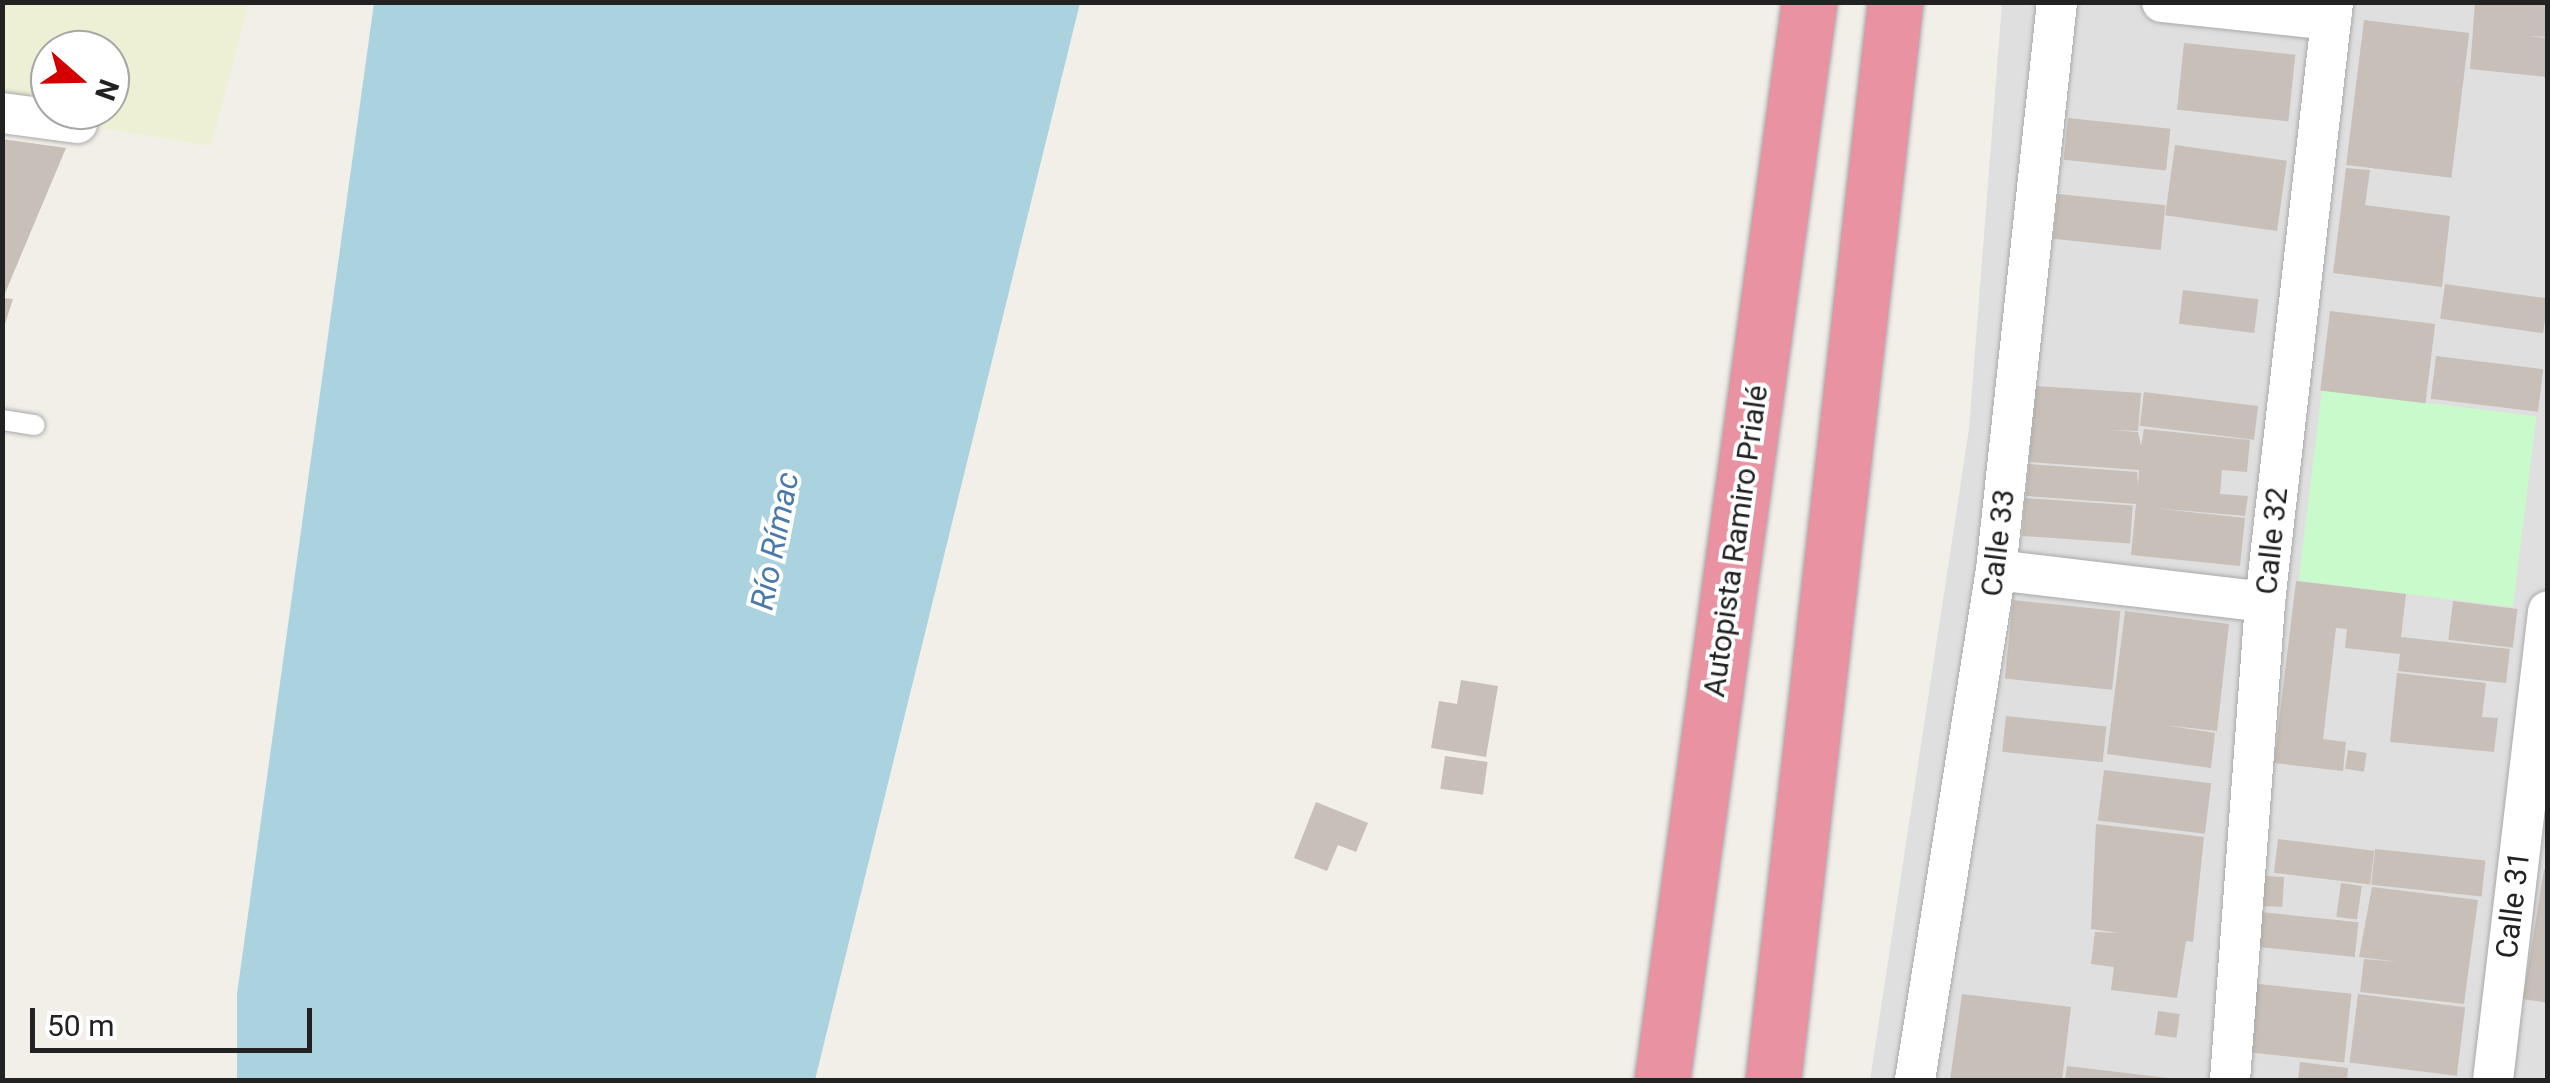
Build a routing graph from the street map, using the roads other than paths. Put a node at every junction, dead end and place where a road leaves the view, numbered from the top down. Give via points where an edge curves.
1 (1809, 2) edge
2 (1896, 2) edge
3 (2057, 2) edge
4 (2162, 2) edge
5 (2332, 11) edge
6 (2, 113) edge
7 (30, 117) edge
8 (2, 420) edge
9 (35, 425) dead end
10 (1996, 570) junction
11 (2265, 602) junction
12 (2548, 610) edge
13 (1662, 1080) edge
14 (1773, 1080) edge
15 (1915, 1080) edge
16 (2230, 1080) edge
17 (2492, 1080) edge

1 - 13 highway, Autopista Ramiro Prialé
2 - 14 highway
3 - 10 street, Calle 33
4 - 5 street
5 - 11 street, Calle 32
6 - 7 street
8 - 9 lane
10 - 11 street
10 - 15 street, Calle 33
11 - 16 street, Calle 32
12 - 17 street, Calle 31

